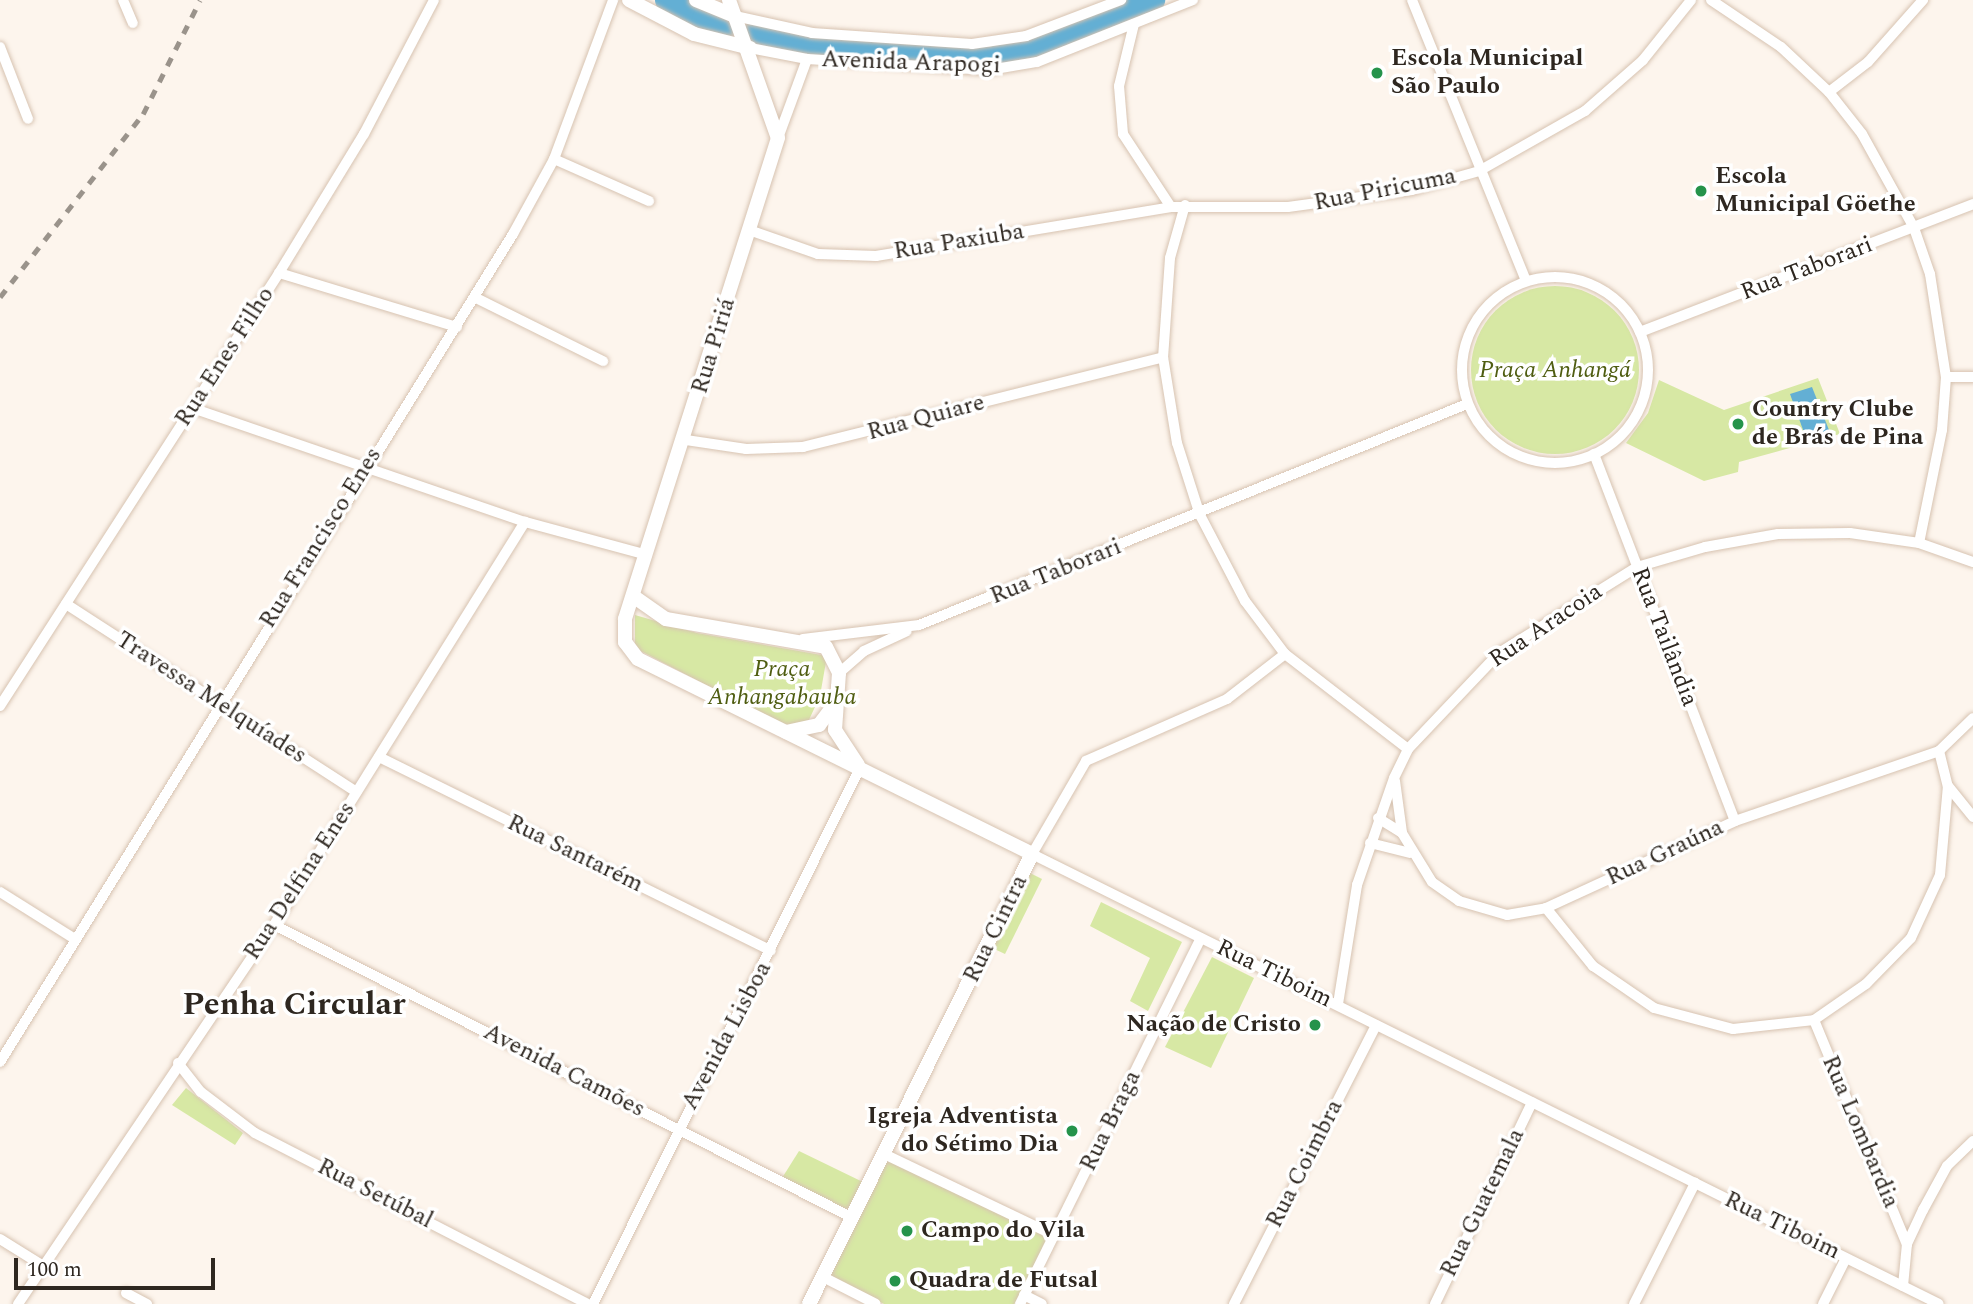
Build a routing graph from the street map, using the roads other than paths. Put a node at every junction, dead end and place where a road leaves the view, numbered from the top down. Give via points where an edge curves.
1 (123, 0) edge
2 (434, 0) edge
3 (613, 0) edge
4 (629, 0) edge
5 (696, 0) edge
6 (729, 0) edge
7 (1121, 0) edge
8 (1193, 0) edge
9 (1412, 0) edge
10 (1691, 0) edge
11 (1711, 0) edge
12 (1923, 0) edge
13 (737, 20) junction
14 (133, 23) dead end
15 (1134, 24) junction
16 (748, 44) junction
17 (0, 47) edge
18 (807, 59) junction
19 (1829, 92) junction
20 (28, 120) dead end
21 (778, 138) junction
22 (554, 159) junction
23 (1479, 171) junction
24 (649, 201) dead end
25 (1973, 204) edge
26 (1185, 205) junction
27 (1171, 207) junction
28 (1914, 228) junction
29 (749, 230) junction
30 (279, 273) junction
31 (1526, 281) junction
32 (476, 299) junction
33 (457, 327) junction
34 (1640, 332) junction
35 (1163, 357) junction
36 (603, 361) dead end
37 (1945, 377) junction
38 (1973, 377) edge
39 (1467, 404) junction
40 (192, 408) junction
41 (686, 440) junction
42 (1594, 454) junction
43 (365, 467) junction
44 (1200, 515) junction
45 (526, 522) junction
46 (1919, 542) junction
47 (648, 555) junction
48 (1973, 562) edge
49 (1637, 567) junction
50 (632, 596) junction
51 (66, 604) junction
52 (919, 625) junction
53 (623, 632) joint
54 (803, 639) junction
55 (1286, 654) junction
56 (839, 673) junction
57 (217, 702) junction
58 (0, 706) edge
59 (832, 706) junction
60 (1973, 718) edge
61 (781, 732) junction
62 (1408, 748) junction
63 (1939, 751) junction
64 (379, 757) junction
65 (860, 768) junction
66 (1394, 778) junction
67 (1948, 786) junction
68 (357, 792) junction
69 (1973, 817) edge
70 (1378, 818) junction
71 (1735, 821) junction
72 (1402, 834) junction
73 (1370, 843) junction
74 (1410, 853) junction
75 (1032, 854) junction
76 (0, 892) edge
77 (1546, 908) junction
78 (274, 925) junction
79 (1201, 938) junction
80 (75, 939) junction
81 (771, 951) junction
82 (1338, 1004) junction
83 (1814, 1020) junction
84 (1376, 1025) junction
85 (0, 1062) edge
86 (178, 1063) junction
87 (1532, 1102) junction
88 (678, 1129) junction
89 (1973, 1141) edge
90 (886, 1155) junction
91 (1695, 1183) junction
92 (853, 1218) junction
93 (1054, 1235) junction
94 (0, 1239) edge
95 (1907, 1244) junction
96 (1846, 1258) junction
97 (45, 1267) junction
98 (823, 1277) junction
99 (1903, 1286) junction
100 (125, 1293) dead end
101 (1022, 1299) edge
102 (18, 1304) edge
103 (147, 1304) edge
104 (591, 1304) edge
105 (809, 1304) edge
106 (876, 1304) edge
107 (1042, 1304) edge
108 (1234, 1304) edge
109 (1435, 1304) edge
110 (1634, 1304) edge
111 (1823, 1304) edge
112 (1939, 1304) edge

1 - 14 street
2 - 30 street, Rua Enes Filho via 364,134
3 - 22 street, Rua Francisco Enes
4 - 16 street, Avenida Arapogi via 694,34
5 - 13 street, Avenida Arapogi
6 - 13 street
7 - 13 street, Avenida Arapogi via 1026,36 972,44 812,33
8 - 15 street, Avenida Arapogi
9 - 23 street
10 - 23 street, Rua Piricuma via 1643,60 1585,111
11 - 19 street via 1781,47
12 - 19 street via 1868,62
13 - 16 street
15 - 18 street, Avenida Arapogi via 1037,62 989,70
15 - 27 street via 1119,86 1124,134
16 - 18 street, Avenida Arapogi
16 - 21 street
17 - 20 street
18 - 21 street, Rua Piriá
19 - 28 street via 1869,144
21 - 29 street, Rua Piriá
22 - 24 street
22 - 32 street, Rua Francisco Enes
23 - 26 street, Rua Piricuma via 1338,204
23 - 31 street
25 - 28 street, Rua Taborari
26 - 27 street, Rua Piricuma
26 - 35 street via 1170,258
27 - 29 street, Rua Paxiuba via 876,256 818,254
28 - 34 street, Rua Taborari
28 - 37 street via 1930,274
29 - 41 street, Rua Piriá
30 - 33 street
30 - 40 street, Rua Enes Filho
31 - 34 street via 1579,279 1605,291
31 - 39 street via 1496,297 1476,319 1464,346
32 - 33 street, Rua Francisco Enes
32 - 36 street
33 - 43 street, Rua Francisco Enes
34 - 42 street via 1648,364 1645,394 1633,421
35 - 41 street, Rua Quiare via 803,447 746,449
35 - 44 street via 1177,443
37 - 38 street
37 - 46 street via 1940,443
39 - 42 street via 1498,443 1532,460 1560,463
39 - 44 street, Rua Taborari
40 - 43 street
40 - 51 street, Rua Enes Filho
41 - 47 street, Rua Piriá
42 - 49 street, Rua Tailândia
43 - 45 street
43 - 57 street, Rua Francisco Enes
44 - 52 street, Rua Taborari
44 - 55 street via 1245,601
45 - 47 street
45 - 64 street, Rua Delfina Enes
46 - 48 street, Rua Aracoia
46 - 49 street, Rua Aracoia via 1850,533 1778,534
47 - 50 street, Rua Piriá
49 - 62 street, Rua Aracoia via 1499,653
49 - 71 street, Rua Tailândia
50 - 53 street, Rua Piriá
50 - 54 street, Rua Taborari via 655,615 687,625
51 - 57 street, Travessa Melquíades
51 - 58 street, Rua Enes Filho
52 - 54 street, Rua Taborari
52 - 56 street via 864,651
53 - 61 street, Rua Tiboim via 638,659
54 - 56 street via 826,647
55 - 62 street via 1313,681
55 - 75 street, Rua Cintra via 1227,699 1086,761
56 - 59 street
57 - 68 street, Travessa Melquíades
57 - 80 street, Rua Francisco Enes
59 - 61 street via 819,725
59 - 65 street via 835,730
60 - 63 street, Rua Graúna
61 - 65 street, Rua Tiboim
62 - 66 street, Rua Aracoia
63 - 67 street
63 - 71 street, Rua Graúna
64 - 68 street, Rua Delfina Enes
64 - 81 street, Rua Santarém
65 - 75 street, Rua Tiboim
65 - 81 street, Avenida Lisboa
66 - 70 street, Rua Aracoia
66 - 72 street, Rua Graúna
67 - 69 street
67 - 83 street via 1940,875 1911,938 1866,984
68 - 78 street, Rua Delfina Enes
70 - 72 street
70 - 73 street, Rua Aracoia
71 - 77 street, Rua Graúna
72 - 74 street, Rua Graúna
73 - 74 street
73 - 82 street, Rua Aracoia
74 - 77 street, Rua Graúna via 1432,882 1483,912
75 - 79 street, Rua Tiboim
75 - 90 street, Rua Cintra
76 - 80 street
77 - 83 street via 1593,966 1654,1008 1733,1028
78 - 86 street, Rua Delfina Enes
78 - 88 street, Avenida Camões
79 - 82 street, Rua Tiboim
79 - 93 street, Rua Braga
80 - 85 street, Rua Francisco Enes
81 - 88 street, Avenida Lisboa
82 - 84 street, Rua Tiboim
83 - 95 street, Rua Lombardia
84 - 87 street, Rua Tiboim
84 - 108 street, Rua Coimbra
86 - 97 street, Rua Delfina Enes
86 - 104 street, Rua Setúbal via 201,1092 254,1133
87 - 91 street, Rua Tiboim
87 - 109 street, Rua Guatemala
88 - 92 street, Avenida Camões
88 - 104 street, Avenida Lisboa
89 - 95 street via 1947,1166
90 - 92 street, Rua Cintra
90 - 93 street
91 - 96 street, Rua Tiboim
91 - 110 street
92 - 98 street, Rua Cintra
93 - 101 street, Rua Braga
94 - 97 street
95 - 99 street
96 - 99 street, Rua Tiboim
96 - 111 street
97 - 102 street, Rua Delfina Enes
98 - 105 street, Rua Cintra
98 - 106 street
99 - 112 street, Rua Tiboim
100 - 103 street
101 - 107 street

